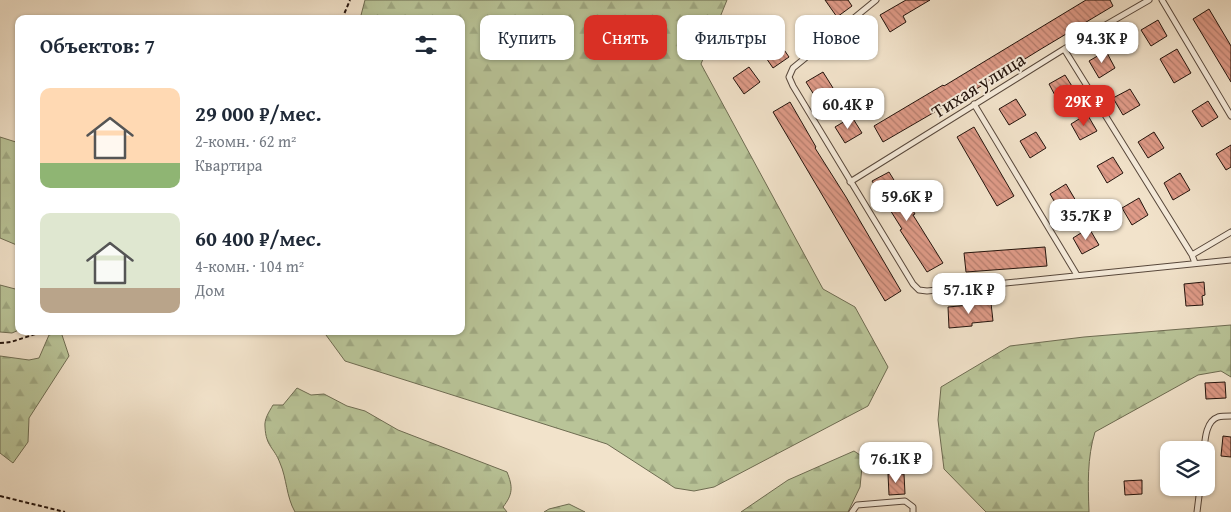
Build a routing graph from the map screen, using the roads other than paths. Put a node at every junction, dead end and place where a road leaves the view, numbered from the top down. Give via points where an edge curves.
1 (876, 0) edge
2 (1149, 0) edge
3 (1162, 0) edge
4 (1064, 49) junction
5 (974, 104) junction
6 (1231, 116) edge
7 (850, 182) junction
8 (1231, 232) edge
9 (1192, 255) junction
10 (1231, 260) edge
11 (1195, 263) junction
12 (1077, 275) junction
13 (1231, 416) edge
14 (1205, 441) edge
15 (1199, 496) edge
16 (852, 512) edge
17 (913, 512) edge
18 (1197, 512) edge

1 - 7 lane via 793,68 789,77
2 - 4 lane, Тихая улица
3 - 6 lane
4 - 5 lane, Тихая улица
4 - 9 lane
5 - 7 lane, Тихая улица
5 - 12 lane
7 - 12 lane via 919,290
8 - 9 lane
9 - 11 lane
10 - 11 lane
11 - 12 lane
13 - 14 lane via 1217,417 1211,423
15 - 18 lane
16 - 17 lane via 857,505 905,501

